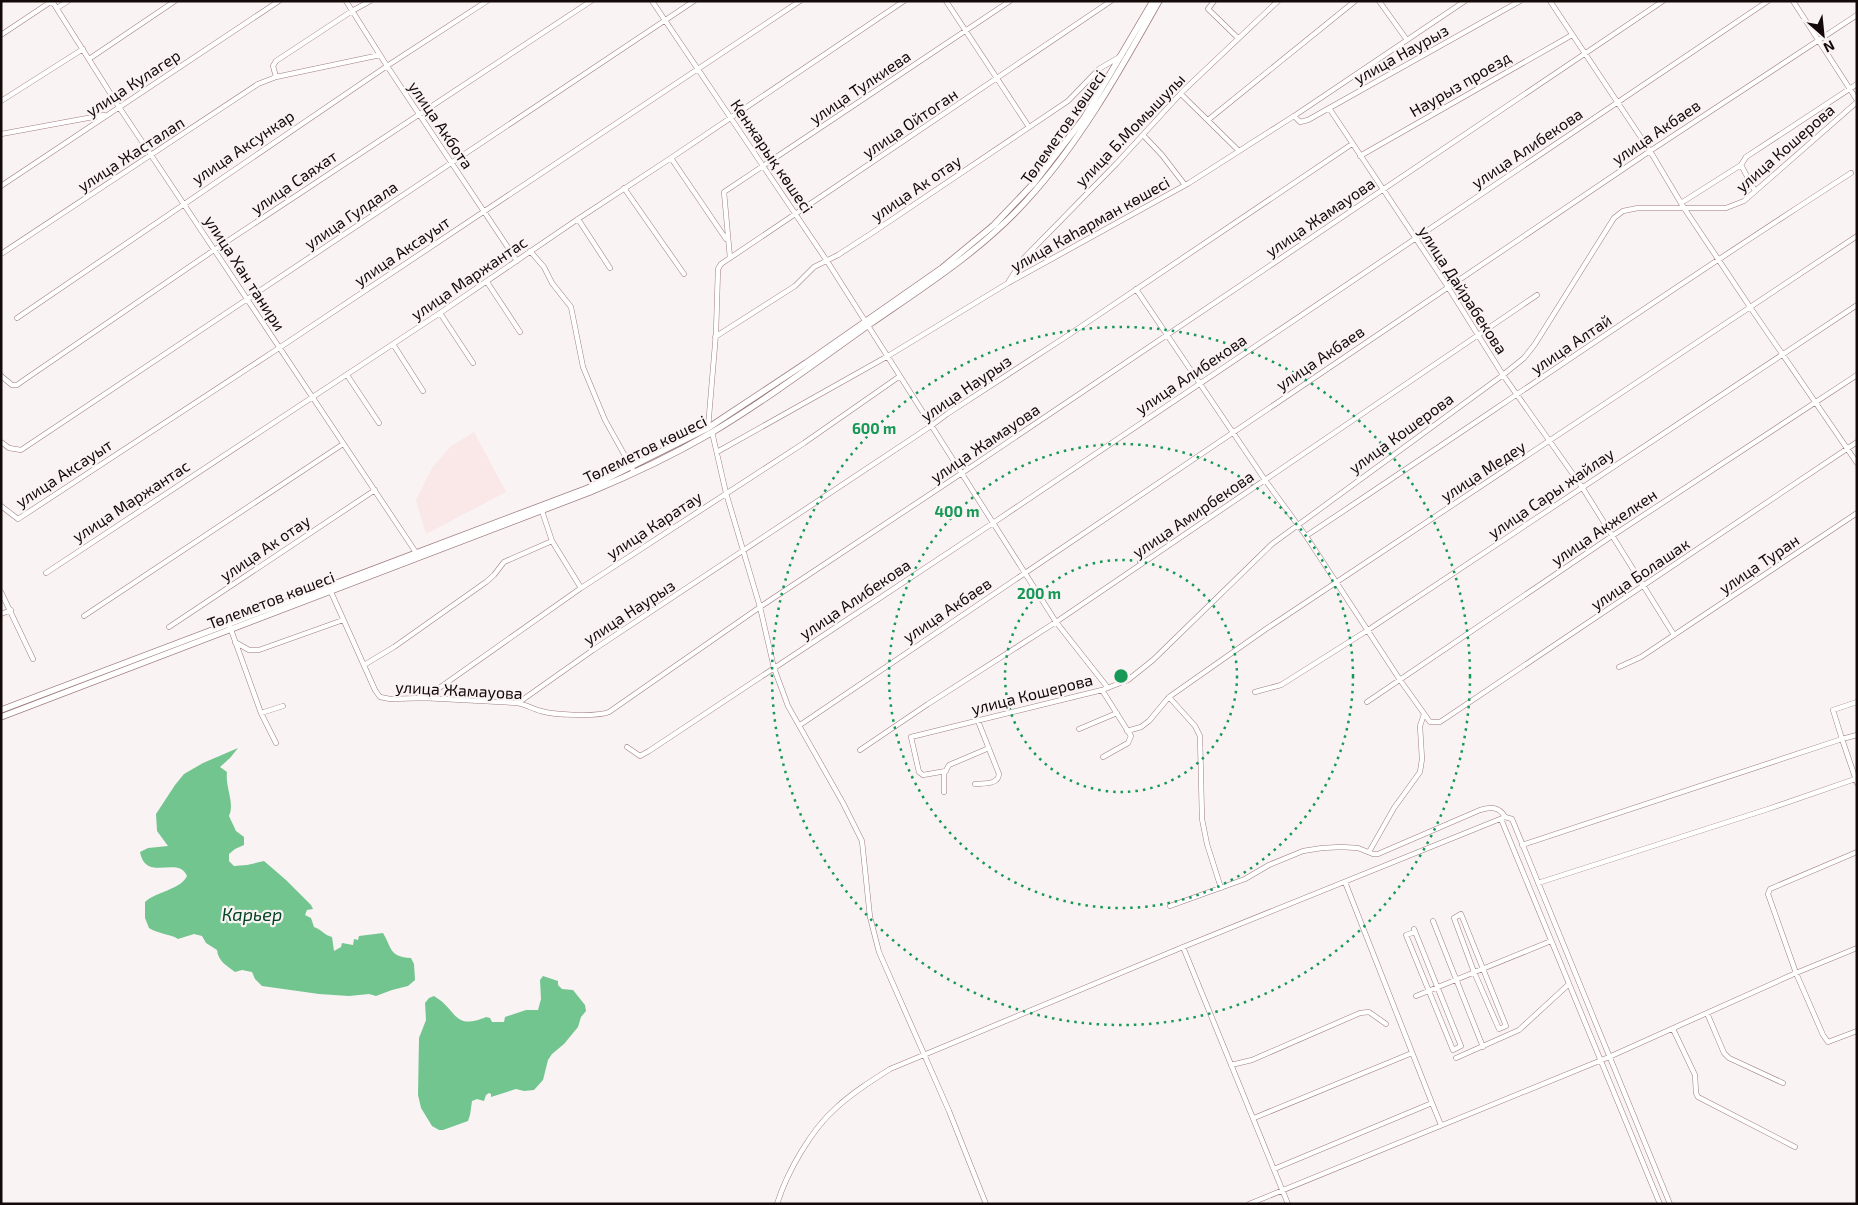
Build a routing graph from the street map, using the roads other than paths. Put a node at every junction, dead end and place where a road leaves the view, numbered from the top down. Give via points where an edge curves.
1 (52, 1) edge
2 (68, 1) edge
3 (175, 1) edge
4 (279, 1) edge
5 (346, 1) edge
6 (370, 1) edge
7 (487, 1) edge
8 (591, 1) edge
9 (652, 1) edge
10 (694, 1) edge
11 (800, 1) edge
12 (904, 1) edge
13 (946, 1) edge
14 (1010, 1) edge
15 (1111, 1) edge
16 (1153, 1) edge
17 (1159, 1) edge
18 (1214, 1) edge
19 (1278, 1) edge
20 (1355, 1) edge
21 (1380, 1) edge
22 (1465, 1) edge
23 (1520, 1) edge
24 (1550, 1) edge
25 (1663, 1) edge
26 (1768, 1) edge
27 (1793, 1) edge
28 (57, 8) junction
29 (352, 11) junction
30 (1857, 15) edge
31 (665, 21) junction
32 (966, 31) junction
33 (1, 35) edge
34 (1572, 35) junction
35 (1238, 38) junction
36 (1819, 39) junction
37 (1407, 40) junction
38 (83, 49) junction
39 (1585, 54) junction
40 (380, 55) junction
41 (1124, 57) junction
42 (89, 59) junction
43 (386, 66) junction
44 (698, 69) junction
45 (276, 77) junction
46 (997, 78) junction
47 (1857, 84) edge
48 (1850, 89) junction
49 (1181, 94) junction
50 (1857, 101) edge
51 (1, 102) edge
52 (1617, 103) junction
53 (120, 107) junction
54 (1329, 108) junction
55 (106, 115) junction
56 (419, 115) junction
57 (1294, 116) junction
58 (731, 118) junction
59 (1208, 120) junction
60 (1029, 127) junction
61 (1, 134) edge
62 (1143, 135) junction
63 (1352, 144) junction
64 (1239, 151) junction
65 (1650, 151) junction
66 (152, 156) junction
67 (1360, 156) junction
68 (671, 158) junction
69 (451, 163) junction
70 (1741, 165) junction
71 (764, 167) junction
72 (1851, 173) dead end
73 (1185, 185) junction
74 (1, 186) edge
75 (624, 188) junction
76 (1383, 190) junction
77 (1755, 191) junction
78 (184, 203) junction
79 (1683, 205) junction
80 (484, 211) junction
81 (797, 214) junction
82 (578, 219) junction
83 (1857, 236) edge
84 (1415, 239) junction
85 (727, 240) junction
86 (214, 250) junction
87 (530, 251) junction
88 (1, 254) edge
89 (730, 258) junction
90 (1718, 258) junction
91 (517, 261) junction
92 (827, 261) junction
93 (610, 268) dead end
94 (684, 274) dead end
95 (487, 282) junction
96 (1008, 283) junction
97 (1448, 287) junction
98 (1136, 289) junction
99 (1537, 296) dead end
100 (246, 299) junction
101 (1857, 304) edge
102 (1750, 308) junction
103 (440, 314) junction
104 (17, 318) dead end
105 (867, 323) junction
106 (520, 332) dead end
107 (1167, 335) junction
108 (715, 337) junction
109 (1478, 337) junction
110 (393, 344) junction
111 (279, 348) junction
112 (1782, 353) junction
113 (888, 356) junction
114 (473, 363) dead end
115 (347, 375) junction
116 (1503, 375) junction
117 (1857, 375) edge
118 (1, 376) edge
119 (900, 376) junction
120 (1200, 384) junction
121 (423, 391) dead end
122 (1518, 396) junction
123 (312, 397) junction
124 (1816, 402) junction
125 (379, 423) dead end
126 (931, 426) junction
127 (710, 430) junction
128 (1233, 432) junction
129 (1, 442) edge
130 (1550, 442) junction
131 (1857, 442) edge
132 (343, 444) junction
133 (1847, 448) junction
134 (717, 452) junction
135 (1857, 463) edge
136 (633, 469) junction
137 (962, 473) junction
138 (1265, 480) junction
139 (1582, 487) junction
140 (374, 490) junction
141 (726, 493) junction
142 (1, 506) edge
143 (542, 511) junction
144 (1857, 514) edge
145 (993, 523) junction
146 (1298, 524) junction
147 (1306, 536) junction
148 (1612, 536) junction
149 (552, 541) junction
150 (743, 552) junction
151 (418, 554) junction
152 (46, 573) dead end
153 (1025, 573) junction
154 (1336, 582) junction
155 (1644, 586) junction
156 (581, 588) junction
157 (1, 592) edge
158 (331, 592) junction
159 (760, 607) junction
160 (11, 610) junction
161 (1, 614) edge
162 (84, 616) dead end
163 (343, 620) junction
164 (1056, 622) junction
165 (230, 626) junction
166 (169, 627) dead end
167 (1368, 630) junction
168 (1674, 636) junction
169 (235, 642) junction
170 (33, 658) dead end
171 (364, 665) junction
172 (1619, 667) dead end
173 (774, 668) junction
174 (1400, 680) junction
175 (1105, 689) junction
176 (1254, 692) dead end
177 (1169, 697) junction
178 (424, 698) junction
179 (1367, 702) dead end
180 (1857, 702) edge
181 (518, 703) junction
182 (282, 706) dead end
183 (1, 710) edge
184 (261, 712) junction
185 (1117, 713) junction
186 (1424, 714) junction
187 (1, 716) edge
188 (978, 721) junction
189 (800, 725) junction
190 (1079, 729) dead end
191 (1127, 731) junction
192 (1857, 735) edge
193 (1842, 740) junction
194 (276, 743) dead end
195 (627, 747) dead end
196 (989, 748) junction
197 (860, 750) dead end
198 (1103, 757) dead end
199 (946, 771) junction
200 (1856, 781) edge
201 (975, 784) dead end
202 (944, 792) dead end
203 (1503, 818) junction
204 (1522, 845) junction
205 (1369, 852) junction
206 (1857, 852) edge
207 (1345, 882) junction
208 (1538, 883) junction
209 (1221, 888) junction
210 (1170, 906) dead end
211 (1433, 921) dead end
212 (1551, 941) junction
213 (1183, 947) junction
214 (1857, 948) edge
215 (1483, 969) junction
216 (1474, 972) junction
217 (1796, 973) junction
218 (1456, 979) junction
219 (1569, 984) junction
220 (1438, 988) junction
221 (1429, 991) junction
222 (1416, 996) dead end
223 (1707, 1013) junction
224 (1386, 1024) dead end
225 (1673, 1029) junction
226 (1857, 1031) edge
227 (1484, 1047) junction
228 (1605, 1048) junction
229 (1412, 1053) junction
230 (1617, 1053) junction
231 (924, 1055) junction
232 (1609, 1057) junction
233 (1456, 1058) dead end
234 (1600, 1060) junction
235 (1231, 1064) junction
236 (1612, 1065) junction
237 (1783, 1083) dead end
238 (1432, 1103) junction
239 (1254, 1118) junction
240 (1441, 1125) junction
241 (1795, 1147) dead end
242 (1274, 1169) junction
243 (1283, 1190) junction
244 (777, 1204) edge
245 (986, 1204) edge
246 (1249, 1204) edge
247 (1288, 1204) edge
248 (1660, 1204) edge
249 (1670, 1204) edge

1 - 28 street, улица Хан танири
1 - 33 street
2 - 28 street
3 - 42 street
4 - 53 street, улица Кулагер
5 - 29 street, улица Акбота
6 - 29 street
7 - 43 street, улица Аксункар
8 - 56 street, улица Саяхат
9 - 31 street, Кенжарық көшесі
10 - 31 street, улица Гулдала
11 - 44 street, улица Аксауыт
12 - 58 street, улица Маржантас
13 - 32 street
14 - 32 street, улица Тулкиева
15 - 46 street, улица Ойтоган
16 - 41 main road, Төлеметов көшесі
17 - 41 main road, Төлеметов көшесі
18 - 35 street via 1208,9
19 - 35 street, улица Б.Момышулы
20 - 59 street
21 - 37 street
22 - 37 street, улица Каһарман көшесі
23 - 54 street, улица Наурыз
24 - 34 street
25 - 39 street, улица Жамауова
26 - 52 street, улица Алибекова
27 - 36 street
28 - 38 street, улица Хан танири
29 - 40 street, улица Акбота
29 - 45 street via 276,61 273,66
30 - 36 street, улица Акбаев
31 - 44 street, Кенжарық көшесі
31 - 69 street, улица Гулдала
32 - 46 street
32 - 71 street, улица Тулкиева
34 - 39 street
34 - 67 street, Наурыз проезд
35 - 49 street, улица Б.Момышулы
36 - 48 street
36 - 65 street, улица Акбаев
37 - 57 street, улица Каһарман көшесі
38 - 42 street, улица Хан танири
38 - 51 street
39 - 52 street
39 - 76 street, улица Жамауова
40 - 43 street, улица Акбота
40 - 45 street, улица Жасталап
41 - 60 street, улица Ак отау via 1099,69 1068,101
41 - 105 main road, Төлеметов көшесі via 1098,107 1016,212 965,257
42 - 53 street, улица Хан танири
43 - 56 street, улица Акбота
43 - 78 street, улица Аксункар
44 - 58 street, Кенжарық көшесі
44 - 80 street, улица Аксауыт
45 - 66 street, улица Жасталап via 258,84
46 - 60 street
46 - 81 street, улица Ойтоган
47 - 48 street
48 - 50 street
48 - 70 street via 1746,157
49 - 59 street
49 - 62 street, улица Б.Момышулы
50 - 77 street, улица Кошерова
52 - 65 street
52 - 84 street, улица Алибекова
53 - 55 street, улица Кулагер
53 - 66 street, улица Хан танири
54 - 57 street, улица Наурыз via 1300,122
54 - 63 street, улица Дайрабекова
55 - 61 street
55 - 74 street, улица Кулагер
56 - 69 street, улица Акбота
56 - 86 street, улица Саяхат
57 - 64 street, улица Каһарман көшесі
58 - 68 street, улица Маржантас
58 - 71 street, Кенжарық көшесі
59 - 64 street
60 - 92 street, улица Ак отау
62 - 73 street
62 - 96 street, улица Б.Момышулы via 1024,258
63 - 67 street, улица Дайрабекова
63 - 98 street, улица Наурыз
64 - 73 street, улица Каһарман көшесі
65 - 79 street
65 - 97 street, улица Акбаев
66 - 78 street, улица Хан танири
66 - 88 street, улица Жасталап
67 - 76 street, улица Дайрабекова
68 - 75 street, улица Маржантас
68 - 85 street
69 - 80 street, улица Акбота
69 - 100 street, улица Гулдала
70 - 77 street
70 - 79 street
71 - 81 street, Кенжарық көшесі
71 - 85 street, улица Тулкиева via 724,192
72 - 90 street, улица Алтай
73 - 96 street, улица Каһарман көшесі
75 - 82 street, улица Маржантас
75 - 94 street
76 - 84 street, улица Дайрабекова
76 - 107 street, улица Жамауова
77 - 79 street, улица Кошерова via 1744,201 1726,208
78 - 86 street, улица Хан танири
78 - 104 street, улица Аксункар
79 - 90 street
79 - 116 street, улица Кошерова via 1638,208 1623,211 1614,218 1535,344
80 - 91 street, улица Акбота
80 - 111 street, улица Аксауыт
81 - 89 street, улица Ойтоган
81 - 92 street, Кенжарық көшесі
82 - 87 street, улица Маржантас
82 - 93 street
83 - 102 street, улица Медеу
84 - 97 street, улица Дайрабекова
84 - 120 street, улица Алибекова
85 - 89 street
86 - 100 street, улица Хан танири
86 - 118 street, улица Саяхат via 16,385
87 - 91 street, улица Маржантас
87 - 136 street via 571,306 583,367 604,420
89 - 108 street, улица Ойтоган via 718,269
90 - 102 street
90 - 122 street, улица Алтай
91 - 95 street, улица Маржантас
92 - 105 street, Кенжарық көшесі
92 - 108 street, улица Ак отау via 814,267 795,286
95 - 103 street, улица Маржантас
95 - 106 street
96 - 113 street, улица Каһарман көшесі
97 - 109 street, улица Дайрабекова
97 - 128 street, улица Акбаев
98 - 107 street
98 - 126 street, улица Наурыз
99 - 109 street, улица Амирбекова
100 - 111 street, улица Хан танири
100 - 129 street, улица Гулдала via 21,450 9,448
101 - 112 street, улица Сары жайлау
102 - 112 street
102 - 130 street, улица Медеу
103 - 110 street, улица Маржантас
103 - 114 street
105 - 113 street, Кенжарық көшесі
105 - 127 main road, Төлеметов көшесі
107 - 120 street
107 - 137 street, улица Жамауова
108 - 127 street
109 - 116 street, улица Дайрабекова
109 - 138 street, улица Амирбекова
110 - 115 street, улица Маржантас
110 - 121 street
111 - 123 street, улица Хан танири
111 - 142 street, улица Аксауыт via 18,519
112 - 124 street
112 - 139 street, улица Сары жайлау
113 - 119 street, Кенжарық көшесі
113 - 134 street, улица Каһарман көшесі
115 - 123 street, улица Маржантас
115 - 125 street
116 - 122 street, улица Дайрабекова
116 - 146 street, улица Кошерова
117 - 124 street, улица Акжелкен
119 - 126 street, Кенжарық көшесі
119 - 141 street, улица Каратау
120 - 128 street
120 - 145 street, улица Алибекова
122 - 130 street, улица Дайрабекова
122 - 147 street, улица Алтай
123 - 132 street, улица Хан танири
123 - 152 street, улица Маржантас
124 - 133 street
124 - 148 street, улица Акжелкен
126 - 137 street, Кенжарық көшесі
126 - 150 street, улица Наурыз
127 - 134 street
127 - 136 main road, Төлеметов көшесі
128 - 138 street
128 - 153 street, улица Акбаев
130 - 139 street, улица Дайрабекова
130 - 154 street, улица Медеу
131 - 133 street, улица Болашак
132 - 140 street, улица Хан танири
132 - 162 street
133 - 135 street
133 - 155 street, улица Болашак
134 - 141 street
136 - 143 main road, Төлеметов көшесі via 597,489
136 - 151 main road, Төлеметов көшесі
137 - 145 street, Кенжарық көшесі
137 - 159 street, улица Жамауова
138 - 146 street
138 - 164 street, улица Амирбекова
139 - 148 street, улица Дайрабекова
139 - 167 street, улица Сары жайлау
140 - 151 street, улица Хан танири
140 - 166 street, улица Ак отау
141 - 150 street
141 - 156 street, улица Каратау
143 - 149 street
143 - 151 main road, Төлеметов көшесі
144 - 168 street, улица Туран
145 - 153 street, Кенжарық көшесі
145 - 173 street, улица Алибекова
146 - 147 street
146 - 175 street, улица Кошерова via 1272,544 1153,660 1128,680
147 - 154 street
148 - 155 street, улица Дайрабекова
148 - 174 street, улица Акжелкен
149 - 156 street
149 - 171 street via 504,562 486,582
150 - 159 street
150 - 181 street, улица Наурыз
151 - 158 main road, Төлеметов көшесі
151 - 165 main road, Төлеметов көшесі
153 - 164 street, Кенжарық көшесі
153 - 189 street, улица Акбаев
154 - 167 street
154 - 177 street, улица Медеу
155 - 168 street, улица Дайрабекова
155 - 186 street, улица Болашак via 1440,722 1430,722
156 - 178 street, улица Каратау
157 - 160 street
158 - 163 street, улица Жамауова
158 - 165 main road, Төлеметов көшесі
159 - 173 street
159 - 181 street, улица Жамауова via 611,711 594,716 543,712
160 - 161 street
160 - 170 street
163 - 169 street via 258,650 249,650
163 - 171 street, улица Жамауова
164 - 175 street, Кенжарық көшесі
164 - 197 street, улица Амирбекова
165 - 169 street
165 - 183 main road, Төлеметов көшесі
165 - 187 main road, Төлеметов көшесі
167 - 174 street
167 - 176 street, улица Сары жайлау via 1281,685
168 - 172 street, улица Туран
169 - 184 street
171 - 178 street, улица Жамауова via 380,697
173 - 189 street via 788,706
173 - 195 street, улица Алибекова via 645,754 640,756
174 - 179 street, улица Акжелкен
174 - 186 street
175 - 185 street, Кенжарық көшесі
175 - 188 street, улица Кошерова
177 - 191 street, улица Медеу via 1141,727
177 - 209 street via 1200,736 1201,808 1207,844
178 - 181 street, улица Жамауова
180 - 193 street via 1833,710
182 - 184 street
184 - 194 street
185 - 190 street
185 - 191 street, Кенжарық көшесі
186 - 205 street via 1420,726 1420,772 1394,808
188 - 196 street
188 - 199 street, улица Кошерова via 911,739 919,772 923,775
189 - 231 street via 862,841 870,917 879,952
191 - 198 street via 1130,736 1128,743
192 - 193 street
193 - 200 street
193 - 204 street
196 - 199 street via 949,765
196 - 201 street via 999,778
199 - 202 street
200 - 208 street
203 - 204 street via 1512,819
203 - 205 street via 1492,807 1480,810 1389,850 1378,854
203 - 207 street
203 - 212 street
204 - 208 street
205 - 209 street via 1341,847 1303,851
206 - 217 street via 1770,889 1768,894
207 - 213 street
207 - 229 street
208 - 228 street
209 - 210 street
211 - 218 street
212 - 215 street
212 - 219 street
213 - 231 street
213 - 235 street
214 - 217 street
215 - 216 street
215 - 216 street via 1462,914 1454,917
215 - 216 street via 1506,1026 1498,1028
216 - 218 street
217 - 223 street
217 - 226 street via 1828,1042
218 - 220 street
218 - 227 street
219 - 227 street via 1519,1030
219 - 234 street
220 - 221 street
220 - 221 street via 1414,930 1406,936
220 - 221 street via 1461,1046 1453,1050
221 - 222 street
223 - 225 street
223 - 237 street via 1729,1058
224 - 235 street via 1365,1012 1252,1060
225 - 230 street
225 - 241 street via 1694,1075 1698,1097
227 - 233 street
228 - 230 street
228 - 232 street
229 - 238 street
229 - 239 street
230 - 232 street
230 - 236 street
231 - 244 street via 890,1070 856,1091 834,1110 794,1164
231 - 245 street
232 - 234 street
232 - 236 street
234 - 240 street
234 - 248 street
235 - 239 street
236 - 249 street
238 - 240 street
238 - 242 street
239 - 242 street
240 - 243 street
242 - 243 street
243 - 246 street
243 - 247 street

